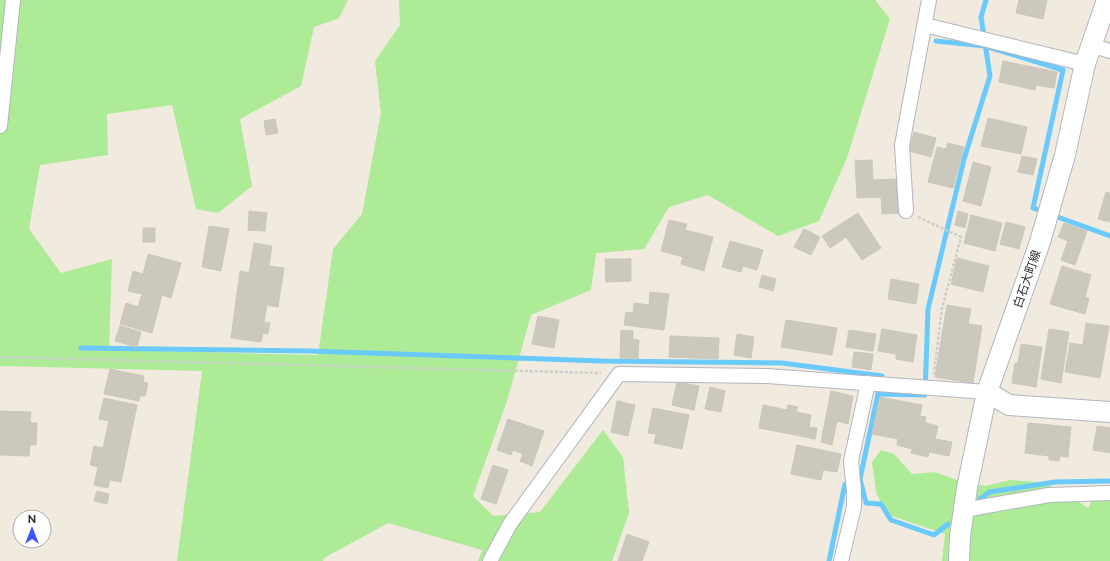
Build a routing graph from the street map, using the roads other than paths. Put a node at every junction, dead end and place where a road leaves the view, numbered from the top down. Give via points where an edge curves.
1 (13, 0) edge
2 (929, 0) edge
3 (1107, 0) edge
4 (925, 25) junction
5 (1110, 51) edge
6 (1088, 55) junction
7 (0, 126) edge
8 (906, 211) road end
9 (876, 383) junction
10 (987, 392) junction
11 (1110, 412) edge
12 (1110, 493) edge
13 (964, 510) junction
14 (490, 561) edge
15 (842, 561) edge
16 (959, 561) edge

1 - 7 street
2 - 4 street
3 - 6 main road, 白石大町線
4 - 6 street via 991,41
4 - 8 street via 902,145
5 - 6 street
6 - 10 main road, 白石大町線 via 1040,242
9 - 10 street
9 - 14 street via 767,376 619,374 510,524
9 - 15 street via 851,461 854,507
10 - 11 main road via 1009,405
10 - 13 main road, 白石大町線
12 - 13 street via 1049,495
13 - 16 main road, 白石大町線

